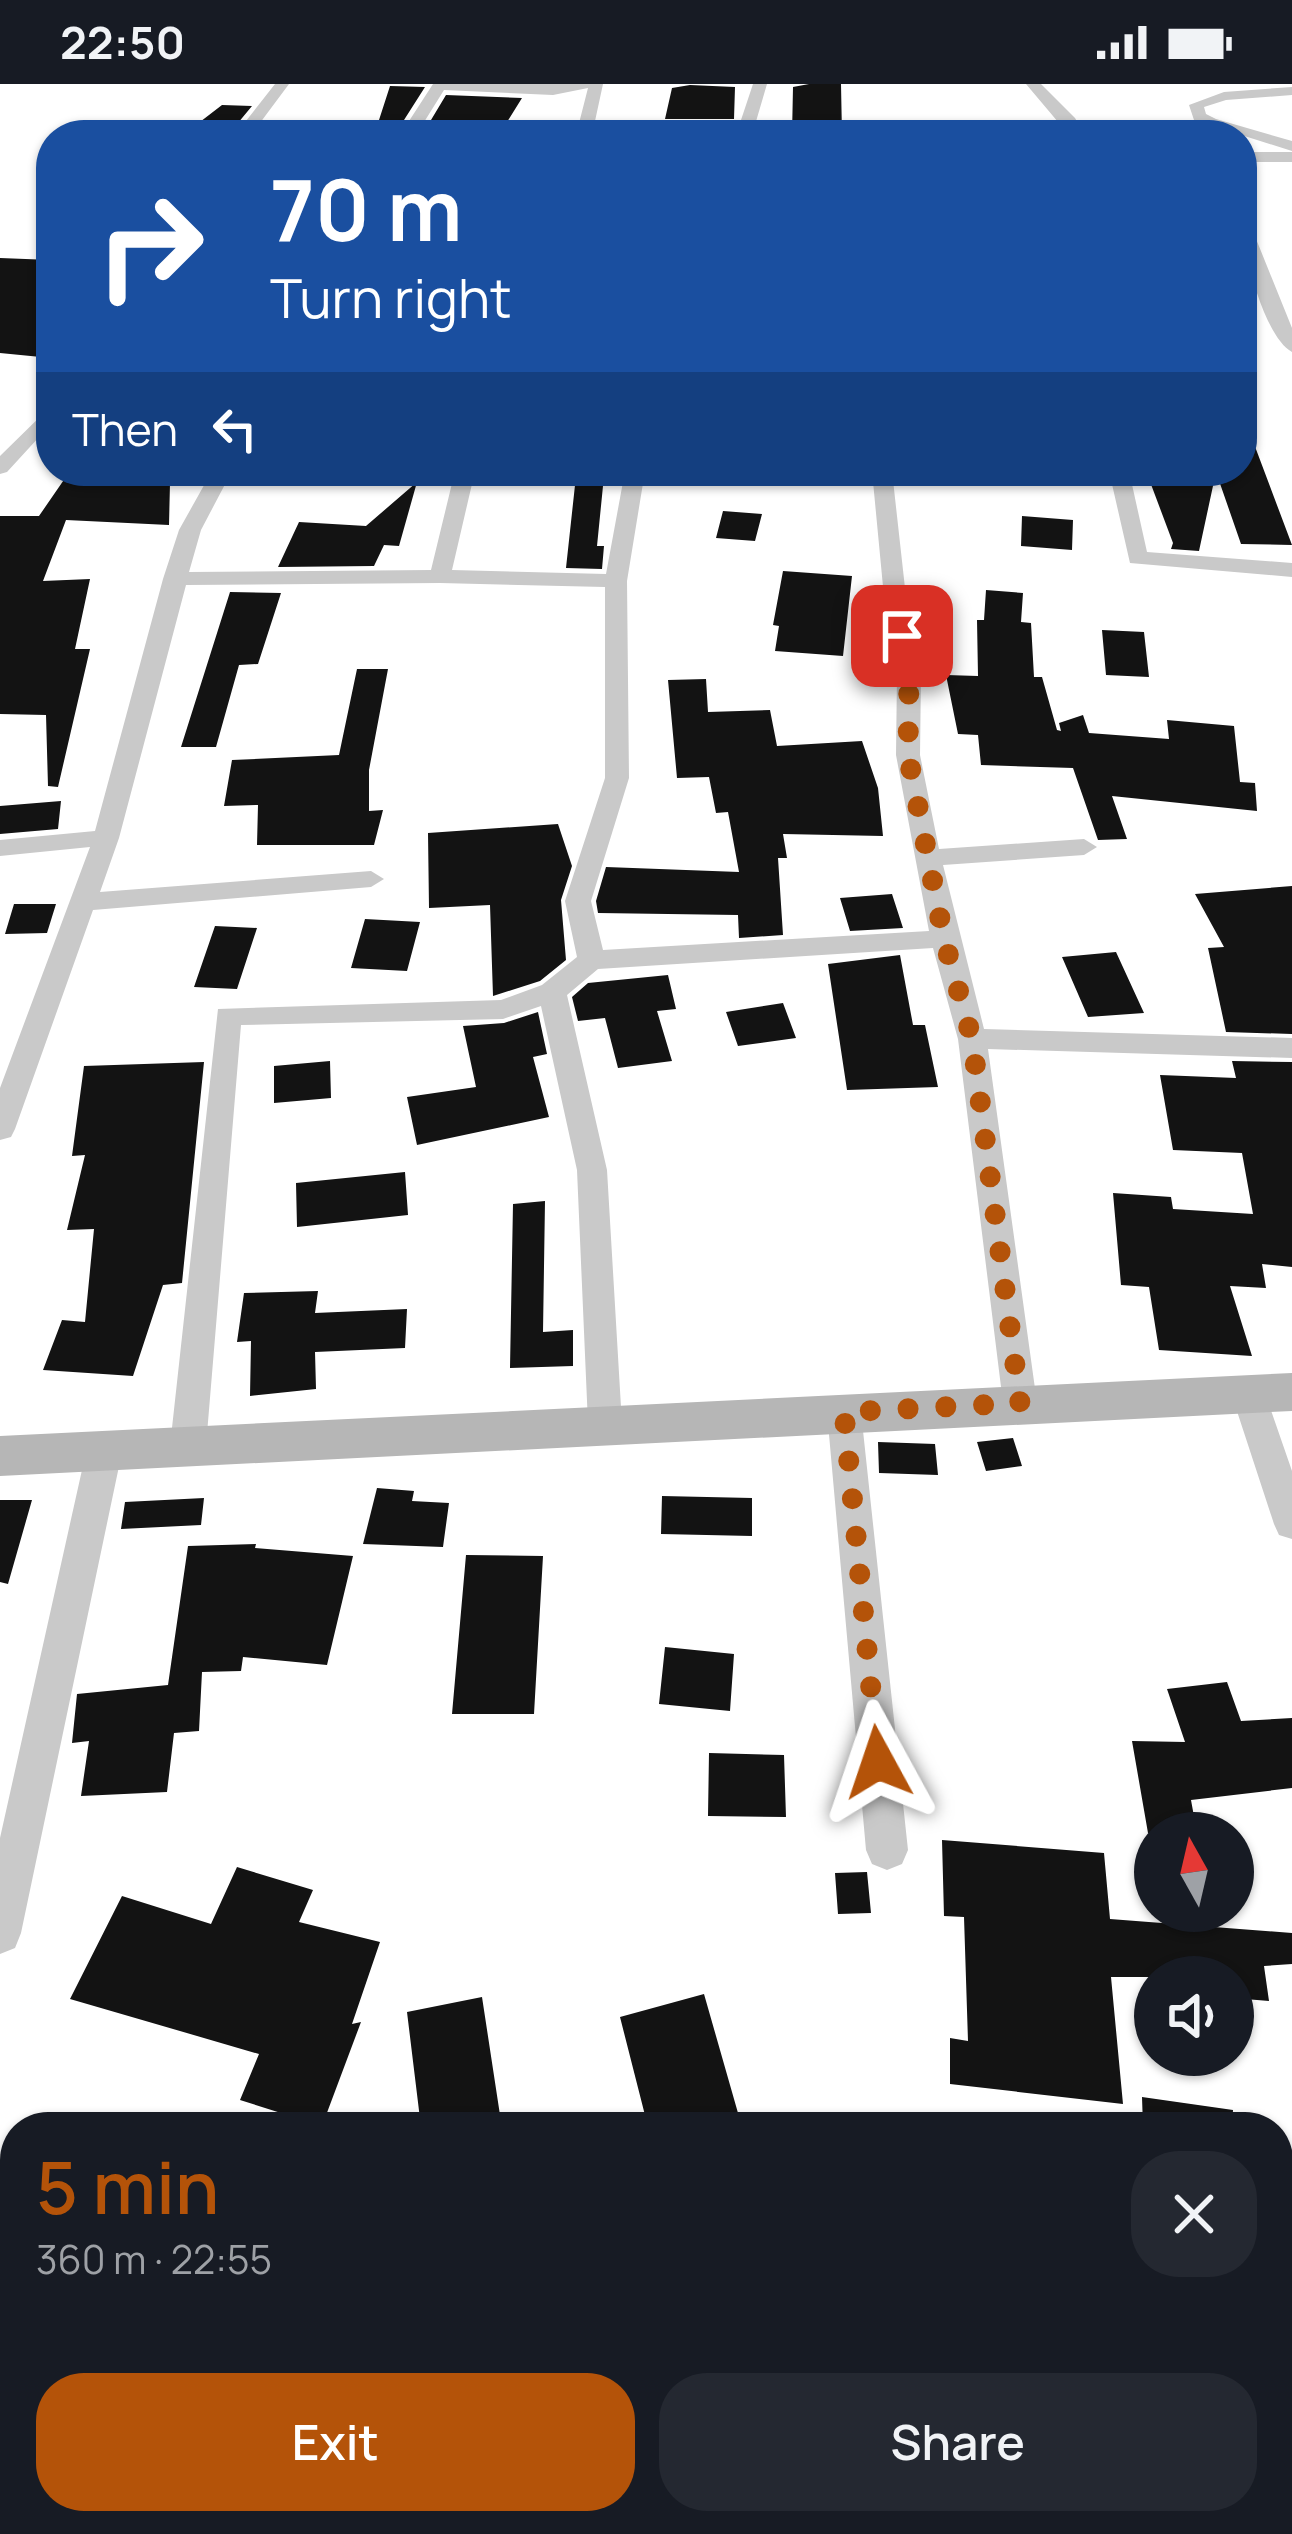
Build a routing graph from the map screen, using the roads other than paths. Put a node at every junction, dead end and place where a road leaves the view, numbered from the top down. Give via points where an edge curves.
1 (282, 84) edge
2 (440, 84) edge
3 (760, 84) edge
4 (1033, 84) edge
5 (592, 89) edge
6 (1292, 91) edge
7 (254, 120) edge
8 (417, 120) edge
9 (587, 120) edge
10 (749, 120) edge
11 (1068, 120) edge
12 (1205, 120) edge
13 (1257, 132) edge
14 (1292, 146) edge
15 (1257, 157) edge
16 (1292, 157) edge
17 (1257, 257) edge
18 (1283, 313) edge
19 (1292, 346) edge
20 (36, 428) edge
21 (0, 468) edge
22 (215, 486) edge
23 (462, 486) edge
24 (632, 486) edge
25 (884, 486) edge
26 (1122, 486) edge
27 (1292, 570) edge
28 (440, 576) junction
29 (174, 579) junction
30 (616, 581) junction
31 (106, 838) junction
32 (1084, 847) dead end
33 (0, 848) edge
34 (928, 858) junction
35 (370, 879) dead end
36 (83, 902) junction
37 (944, 939) junction
38 (591, 959) junction
39 (552, 992) junction
40 (972, 1039) junction
41 (1292, 1048) edge
42 (0, 1129) edge
43 (1270, 1394) edge
44 (1020, 1403) junction
45 (844, 1412) junction
46 (605, 1424) junction
47 (188, 1446) junction
48 (104, 1452) junction
49 (0, 1456) edge
50 (1292, 1524) edge
51 (887, 1850) dead end
52 (0, 1933) edge

1 - 7 street
2 - 5 street
2 - 8 street
3 - 10 street
4 - 11 street
5 - 9 street
6 - 12 street via 1196,105
13 - 14 street
15 - 16 street
17 - 18 street
18 - 19 street
20 - 21 street
22 - 29 street
23 - 28 street
24 - 30 street
25 - 34 street via 909,674 908,755
26 - 27 street via 1138,558
28 - 29 street
28 - 30 street
29 - 31 street
30 - 38 street via 617,778 578,901
31 - 33 street
31 - 36 street
32 - 34 street
34 - 37 street
35 - 36 street
36 - 42 street
37 - 38 street
37 - 40 street
38 - 39 street
39 - 46 street via 592,1170
39 - 47 street via 503,1009 228,1016
40 - 41 street
40 - 44 street
43 - 44 street
43 - 50 street
44 - 45 street
45 - 46 street
45 - 51 street
46 - 47 street
47 - 48 street
48 - 49 street
48 - 52 street

